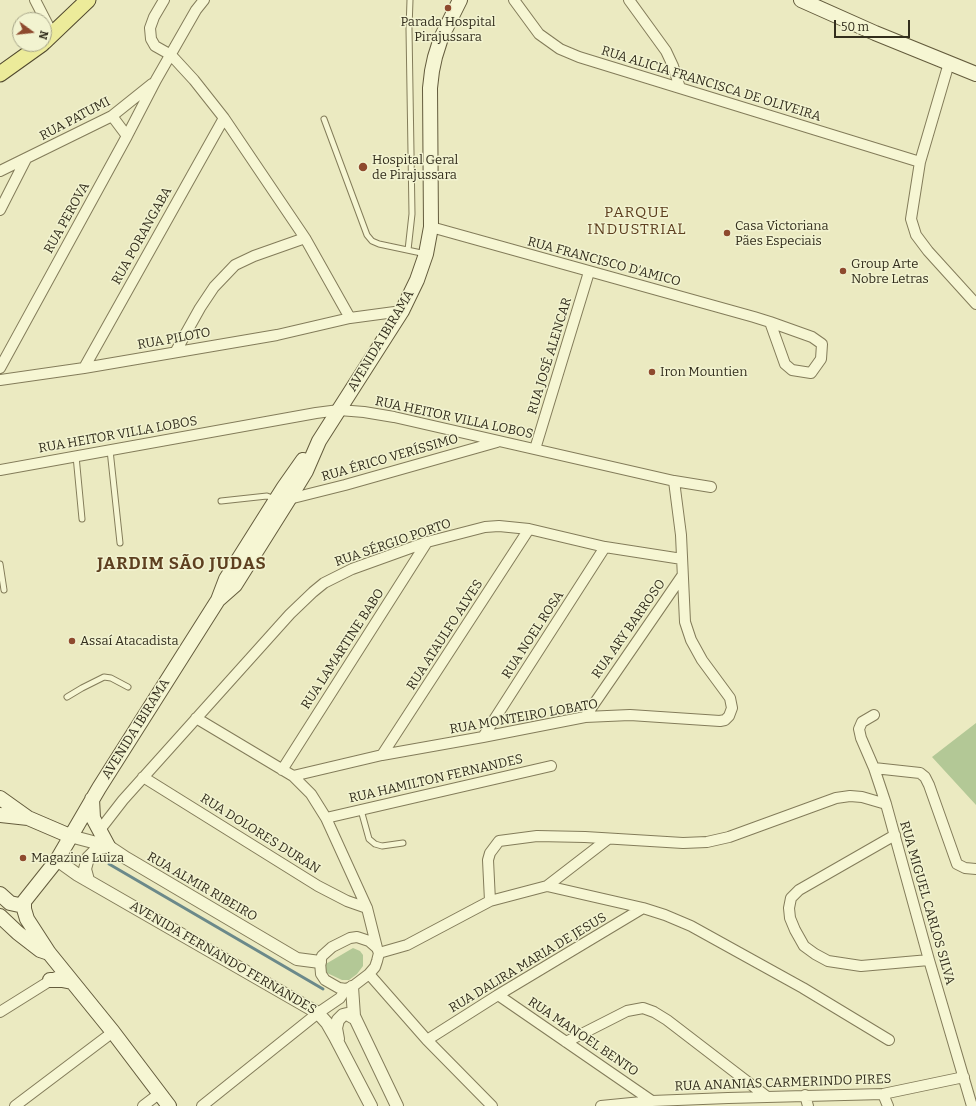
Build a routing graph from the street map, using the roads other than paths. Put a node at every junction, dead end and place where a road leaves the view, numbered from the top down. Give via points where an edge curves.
1 (35, 0) edge
2 (88, 0) edge
3 (164, 0) edge
4 (204, 0) edge
5 (410, 0) edge
6 (460, 0) edge
7 (629, 0) edge
8 (801, 0) edge
9 (519, 2) edge
10 (38, 12) edge
11 (52, 34) edge
12 (30, 52) edge
13 (171, 55) junction
14 (949, 63) junction
15 (0, 74) edge
16 (976, 74) edge
17 (156, 80) junction
18 (680, 88) junction
19 (112, 116) junction
20 (224, 118) junction
21 (324, 119) dead end
22 (127, 136) junction
23 (26, 159) junction
24 (920, 162) junction
25 (0, 171) edge
26 (0, 210) edge
27 (431, 227) junction
28 (305, 238) junction
29 (408, 250) junction
30 (426, 254) junction
31 (589, 272) junction
32 (976, 304) edge
33 (402, 311) junction
34 (350, 318) junction
35 (770, 322) junction
36 (176, 351) junction
37 (0, 368) edge
38 (84, 368) junction
39 (0, 380) edge
40 (339, 410) junction
41 (498, 441) junction
42 (535, 449) junction
43 (110, 450) junction
44 (76, 456) junction
45 (0, 470) edge
46 (674, 481) junction
47 (711, 488) dead end
48 (283, 499) junction
49 (221, 501) dead end
50 (82, 519) dead end
51 (529, 529) junction
52 (120, 542) dead end
53 (427, 542) junction
54 (605, 547) junction
55 (682, 559) junction
56 (0, 564) edge
57 (682, 576) junction
58 (4, 590) dead end
59 (128, 688) dead end
60 (67, 697) dead end
61 (874, 715) dead end
62 (585, 717) junction
63 (196, 718) junction
64 (484, 737) junction
65 (382, 755) junction
66 (551, 766) dead end
67 (874, 768) junction
68 (282, 770) junction
69 (293, 776) junction
70 (143, 777) junction
71 (0, 798) edge
72 (92, 800) junction
73 (886, 804) junction
74 (361, 810) junction
75 (0, 815) edge
76 (28, 818) junction
77 (326, 818) junction
78 (54, 829) junction
79 (99, 831) junction
80 (895, 835) junction
81 (70, 836) junction
82 (608, 839) junction
83 (403, 843) dead end
84 (108, 846) junction
85 (57, 860) junction
86 (976, 869) edge
87 (88, 880) junction
88 (547, 886) junction
89 (0, 894) edge
90 (490, 901) junction
91 (24, 902) junction
92 (367, 908) junction
93 (643, 908) junction
94 (0, 916) edge
95 (371, 923) junction
96 (357, 937) junction
97 (378, 951) junction
98 (52, 956) junction
99 (929, 960) junction
100 (320, 962) junction
101 (368, 974) junction
102 (68, 977) junction
103 (50, 980) junction
104 (349, 988) junction
105 (498, 995) junction
106 (321, 1011) junction
107 (0, 1012) edge
108 (354, 1018) junction
109 (113, 1032) junction
110 (427, 1040) junction
111 (889, 1040) dead end
112 (566, 1042) junction
113 (340, 1048) junction
114 (964, 1077) junction
115 (160, 1093) junction
116 (883, 1094) junction
117 (805, 1095) junction
118 (766, 1096) junction
119 (652, 1101) junction
120 (15, 1106) edge
121 (143, 1106) edge
122 (169, 1106) edge
123 (202, 1106) edge
124 (371, 1106) edge
125 (397, 1106) edge
126 (492, 1106) edge
127 (601, 1106) edge
128 (808, 1106) edge
129 (888, 1106) edge
130 (972, 1106) edge

1 - 10 street
2 - 11 main road
3 - 13 street via 150,28 155,46
4 - 13 street, RUA PEROVA
5 - 29 lane via 412,214
6 - 27 main road, AVENIDA IBIRAMA via 435,57 430,88
7 - 18 street via 666,51
8 - 14 main road
9 - 18 street, RUA ALICIA FRANCISCA DE OLIVEIRA via 539,34 560,49
12 - 15 main road
13 - 17 street, RUA PEROVA
13 - 20 street
14 - 16 main road
14 - 24 street
17 - 19 street, RUA PATUMI
17 - 22 street, RUA PEROVA
18 - 24 street, RUA ALICIA FRANCISCA DE OLIVEIRA
19 - 22 street
19 - 23 street, RUA PATUMI
20 - 28 street
20 - 38 street, RUA PORANGABA
21 - 29 lane via 367,235 379,244
22 - 37 street, RUA PEROVA
23 - 25 street, RUA PATUMI
23 - 26 street
24 - 32 street via 911,219 916,235
27 - 30 main road, AVENIDA IBIRAMA
27 - 31 street, RUA FRANCISCO D'AMICO
28 - 34 street
28 - 36 street via 235,265 214,287
29 - 30 lane
30 - 33 main road, AVENIDA IBIRAMA
31 - 35 street, RUA FRANCISCO D'AMICO
31 - 42 street, RUA JOSÉ ALENCAR
33 - 34 street, RUA PILOTO
33 - 40 main road, AVENIDA IBIRAMA
34 - 36 street, RUA PILOTO via 277,335
35 - 35 street, RUA FRANCISCO D'AMICO via 785,364 792,370 811,373 821,359 822,344 812,337
36 - 38 street, RUA PILOTO
38 - 39 street, RUA PILOTO
40 - 41 street, RUA HEITOR VILLA LOBOS via 394,417
40 - 43 street, RUA HEITOR VILLA LOBOS
40 - 48 main road, AVENIDA IBIRAMA via 319,442 307,454
41 - 42 street, RUA HEITOR VILLA LOBOS
41 - 48 street, RUA ÉRICO VERÍSSIMO via 345,485
42 - 46 street, RUA HEITOR VILLA LOBOS
43 - 44 street, RUA HEITOR VILLA LOBOS
43 - 52 lane
44 - 45 street, RUA HEITOR VILLA LOBOS
44 - 50 lane
46 - 47 street, RUA HEITOR VILLA LOBOS
46 - 55 street, RUA MONTEIRO LOBATO
48 - 49 lane via 267,496
48 - 72 main road, AVENIDA IBIRAMA via 226,579 218,600
51 - 53 street, RUA SÉRGIO PORTO via 509,526 485,527
51 - 54 street, RUA SÉRGIO PORTO
51 - 65 street, RUA ATAULFO ALVES
53 - 63 street, RUA SÉRGIO PORTO via 352,569 324,583 290,614
53 - 68 street, RUA LAMARTINE BABO
54 - 55 street, RUA SÉRGIO PORTO
54 - 64 street, RUA NOEL ROSA
55 - 57 street, RUA MONTEIRO LOBATO
56 - 58 lane
57 - 62 street, RUA ARY BARROSO
57 - 62 street, RUA MONTEIRO LOBATO via 685,622 702,660 730,698 732,708 729,716 720,721 630,716
59 - 60 lane via 111,678 104,677
61 - 67 street, RUA MIGUEL CARLOS SILVA via 862,722 859,729
62 - 64 street, RUA MONTEIRO LOBATO
63 - 68 street
63 - 70 street, RUA SÉRGIO PORTO
64 - 65 street, RUA MONTEIRO LOBATO
65 - 69 street, RUA MONTEIRO LOBATO
66 - 74 street, RUA HAMILTON FERNANDES
67 - 73 street, RUA MIGUEL CARLOS SILVA
67 - 86 street via 920,773 925,777 957,864
68 - 69 street
69 - 77 street via 311,794
70 - 79 street, RUA SÉRGIO PORTO via 111,813
70 - 92 street, RUA DOLORES DURAN via 318,886
71 - 76 main road
72 - 79 main road via 93,818
72 - 81 main road, AVENIDA IBIRAMA
73 - 80 street, RUA MIGUEL CARLOS SILVA
73 - 82 street via 862,797 836,798 730,837 707,842
74 - 77 street, RUA HAMILTON FERNANDES
74 - 83 lane via 369,839 374,844 382,846
75 - 76 main road
76 - 78 main road
77 - 92 street
78 - 81 main road
78 - 85 main road
79 - 84 main road
80 - 99 street, RUA MIGUEL CARLOS SILVA
80 - 99 street via 799,890 791,898 788,908 790,918 804,946 828,961 861,966
81 - 84 street, RUA ALMIR RIBEIRO
81 - 85 main road, AVENIDA IBIRAMA
82 - 88 street
82 - 90 street via 537,836 499,841 490,852 488,860
84 - 87 street via 96,849 88,858 85,869
84 - 100 street, RUA ALMIR RIBEIRO via 298,959
85 - 87 street, AVENIDA FERNANDO FERNANDES
85 - 91 main road, AVENIDA IBIRAMA
87 - 106 street, AVENIDA FERNANDO FERNANDES
88 - 90 street
88 - 93 street
89 - 91 main road via 10,903 19,905
90 - 97 street via 407,945
91 - 98 main road via 27,919
92 - 95 street
93 - 105 street, RUA DALIRA MARIA DE JESUS
93 - 111 street via 691,926 757,961
94 - 98 main road via 34,946
95 - 96 street via 366,931
95 - 97 street
96 - 97 street via 369,941
96 - 100 street via 332,947 322,956
97 - 101 street via 375,967
98 - 102 main road
98 - 103 main road via 56,970
99 - 114 street, RUA MIGUEL CARLOS SILVA
100 - 104 street via 321,974 326,980 339,988
101 - 104 street
101 - 110 street
102 - 103 main road
102 - 109 main road
103 - 107 street
104 - 106 street via 340,998
104 - 108 street
105 - 110 street, RUA DALIRA MARIA DE JESUS
105 - 112 street, RUA MANOEL BENTO
106 - 113 street, AVENIDA FERNANDO FERNANDES
106 - 123 street
108 - 113 street via 347,1014 338,1020 336,1028
108 - 125 street
109 - 115 main road
109 - 120 street
110 - 126 street
112 - 118 street via 627,1011 644,1008 667,1020
112 - 119 street, RUA MANOEL BENTO
113 - 124 street, AVENIDA FERNANDO FERNANDES
114 - 116 street, RUA ANANIAS CARMERINDO PIRES
114 - 130 street, RUA MIGUEL CARLOS SILVA
115 - 121 street
115 - 122 main road
116 - 117 street, RUA ANANIAS CARMERINDO PIRES
116 - 129 street
117 - 118 street, RUA ANANIAS CARMERINDO PIRES
117 - 128 street
118 - 119 street, RUA ANANIAS CARMERINDO PIRES
119 - 127 street, RUA ANANIAS CARMERINDO PIRES

